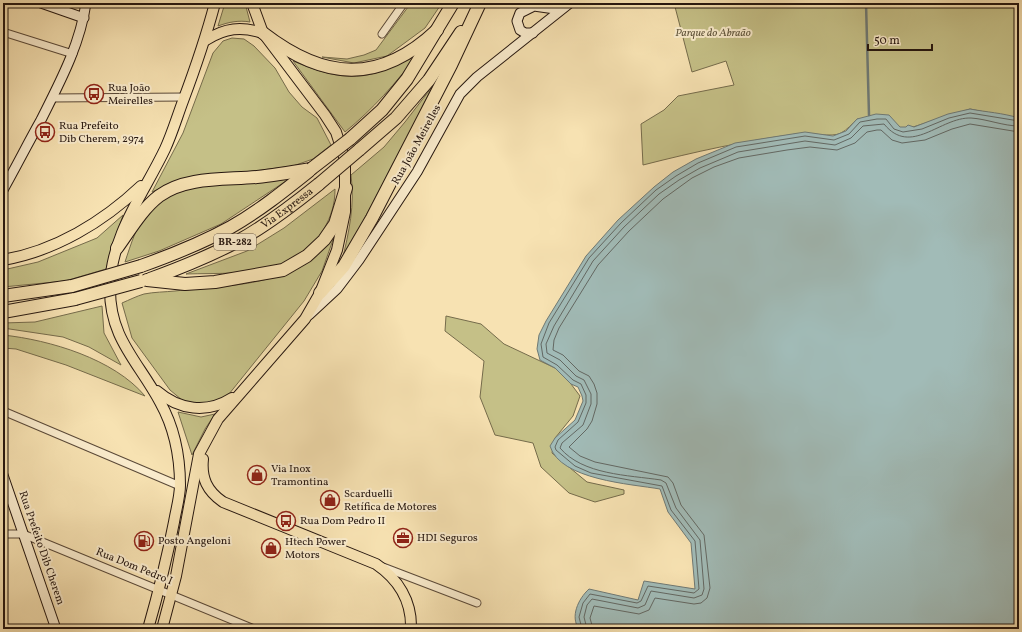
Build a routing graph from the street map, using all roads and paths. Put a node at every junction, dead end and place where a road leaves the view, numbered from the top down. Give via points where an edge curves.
1 (41, 3) edge
2 (86, 3) edge
3 (215, 3) edge
4 (252, 3) edge
5 (404, 3) edge
6 (453, 3) edge
7 (476, 3) edge
8 (480, 3) edge
9 (569, 4) edge
10 (84, 18) junction
11 (437, 30) junction
12 (3, 32) edge
13 (263, 33) junction
14 (533, 33) junction
15 (382, 34) dead end
16 (206, 40) junction
17 (73, 54) junction
18 (184, 97) junction
19 (52, 98) junction
20 (311, 169) junction
21 (150, 177) junction
22 (346, 188) junction
23 (3, 190) edge
24 (117, 248) junction
25 (3, 260) edge
26 (144, 280) junction
27 (320, 293) junction
28 (3, 296) edge
29 (3, 312) edge
30 (305, 318) junction
31 (148, 383) junction
32 (237, 396) junction
33 (3, 411) edge
34 (205, 443) junction
35 (3, 475) edge
36 (180, 486) junction
37 (3, 534) edge
38 (23, 534) junction
39 (376, 564) junction
40 (407, 576) junction
41 (395, 580) junction
42 (159, 589) junction
43 (171, 595) junction
44 (477, 603) dead end
45 (56, 629) edge
46 (148, 629) edge
47 (162, 629) edge
48 (254, 629) edge
49 (411, 629) edge

1 - 10 main road
2 - 10 main road
3 - 16 main road
4 - 13 main road
5 - 15 street
6 - 11 highway, Via Expressa / BR-282
7 - 26 highway, Via Expressa / BR-282, bridge via 429,80 396,118 319,184 280,215 238,241 194,262
8 - 27 highway via 372,218 344,266
9 - 14 main road, Rua João Meirelles
9 - 14 main road via 556,9 534,6 520,13 517,21 520,30
10 - 17 main road
11 - 13 highway via 404,56 362,70 340,70 320,64 295,54
11 - 20 highway, Via Expressa / BR-282, bridge via 407,79 382,110
12 - 17 street
13 - 16 main road via 233,28 218,32
13 - 22 main road via 336,132 345,160
14 - 30 main road, Rua João Meirelles via 477,77 460,94 417,172 360,260 337,289
16 - 18 main road
17 - 19 main road
18 - 19 street
18 - 21 main road via 165,148
19 - 23 main road
20 - 24 highway via 257,177 202,181 180,186 160,195 149,205
20 - 28 highway, Via Expressa / BR-282, bridge via 273,200 231,227 187,249 141,266 72,286
21 - 24 main road via 126,223
21 - 25 main road via 121,203 84,230 44,249
22 - 26 highway via 335,224 324,240 307,256 283,270 215,282 185,284
22 - 27 main road via 342,232
24 - 31 main road via 110,286 110,304 115,326 123,344
26 - 29 highway, Via Expressa / BR-282, bridge via 74,299
27 - 30 main road
30 - 32 main road
31 - 32 main road via 167,399 190,408 215,406
31 - 36 main road via 160,402 171,428 179,464
32 - 34 main road via 218,419
33 - 36 street
34 - 39 main road via 202,470 205,482 214,496 236,508
34 - 43 main road via 196,466
35 - 38 main road, Rua Prefeito Dib Cherem
36 - 42 main road
37 - 38 street, Rua Dom Pedro I
38 - 42 street, Rua Dom Pedro I
38 - 45 main road, Rua Prefeito Dib Cherem
39 - 40 street
39 - 41 main road
40 - 41 street
40 - 44 street
41 - 49 main road via 408,602
42 - 43 street, Rua Dom Pedro I
42 - 46 main road
43 - 47 main road
43 - 48 street, Rua Dom Pedro I

